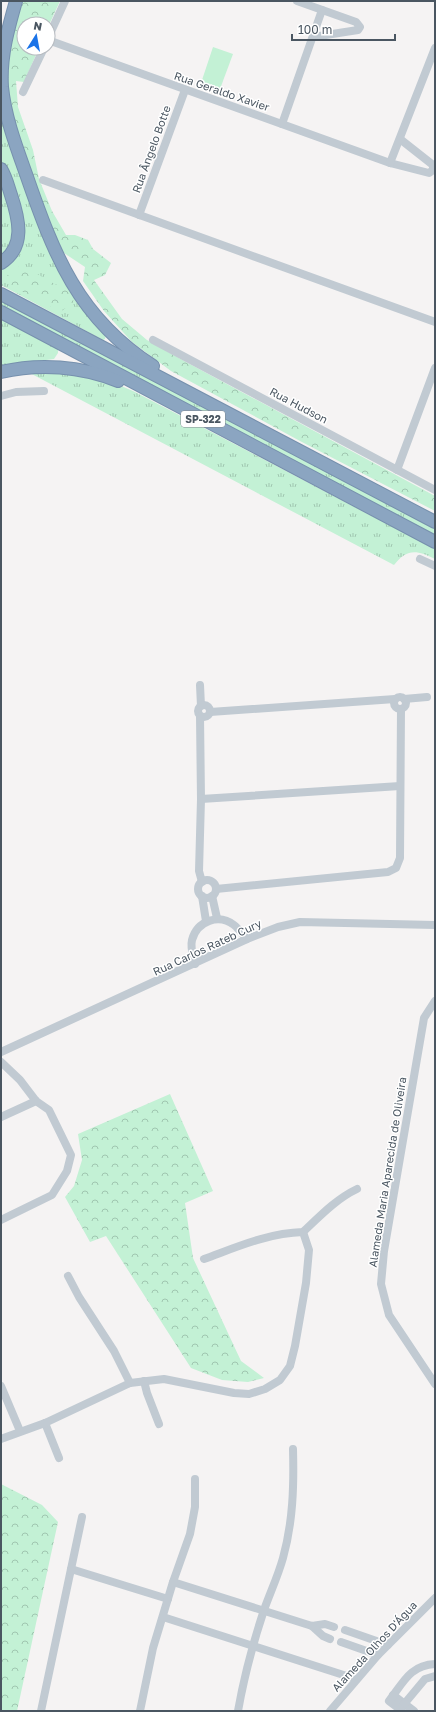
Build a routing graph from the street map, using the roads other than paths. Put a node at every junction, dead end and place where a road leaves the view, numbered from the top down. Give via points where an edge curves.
1 (16, 1) edge
2 (65, 1) edge
3 (297, 1) edge
4 (322, 10) junction
5 (56, 21) edge
6 (313, 37) junction
7 (56, 42) edge
8 (435, 48) edge
9 (40, 56) edge
10 (433, 59) edge
11 (185, 90) junction
12 (23, 92) dead end
13 (282, 124) junction
14 (400, 139) junction
15 (390, 162) junction
16 (1, 169) edge
17 (43, 180) dead end
18 (139, 215) junction
19 (1, 263) edge
20 (1, 294) edge
21 (1, 312) edge
22 (435, 322) edge
23 (153, 340) dead end
24 (435, 368) edge
25 (1, 372) edge
26 (433, 377) edge
27 (44, 390) dead end
28 (1, 396) edge
29 (214, 406) junction
30 (209, 422) junction
31 (397, 470) junction
32 (435, 490) edge
33 (435, 522) edge
34 (435, 542) edge
35 (420, 559) dead end
36 (435, 566) edge
37 (200, 685) dead end
38 (427, 698) dead end
39 (400, 699) junction
40 (201, 706) junction
41 (210, 712) junction
42 (200, 716) junction
43 (400, 786) junction
44 (201, 799) junction
45 (202, 882) junction
46 (214, 893) junction
47 (202, 896) junction
48 (217, 918) junction
49 (206, 921) junction
50 (435, 924) edge
51 (247, 939) junction
52 (195, 964) junction
53 (435, 1001) edge
54 (1, 1052) edge
55 (1, 1062) edge
56 (36, 1101) junction
57 (1, 1117) edge
58 (357, 1189) dead end
59 (1, 1220) edge
60 (303, 1232) junction
61 (204, 1259) dead end
62 (68, 1276) dead end
63 (144, 1381) junction
64 (130, 1383) junction
65 (435, 1384) edge
66 (1, 1386) edge
67 (45, 1423) junction
68 (159, 1424) dead end
69 (20, 1432) junction
70 (1, 1439) edge
71 (293, 1449) dead end
72 (58, 1458) dead end
73 (195, 1479) dead end
74 (82, 1517) dead end
75 (71, 1569) junction
76 (173, 1582) junction
77 (435, 1598) edge
78 (168, 1599) junction
79 (264, 1610) junction
80 (162, 1617) junction
81 (312, 1626) junction
82 (334, 1627) dead end
83 (344, 1630) dead end
84 (330, 1638) dead end
85 (341, 1642) dead end
86 (388, 1644) junction
87 (254, 1646) junction
88 (378, 1655) junction
89 (435, 1664) edge
90 (413, 1670) junction
91 (435, 1676) edge
92 (356, 1679) junction
93 (425, 1679) junction
94 (402, 1708) edge
95 (41, 1711) edge
96 (140, 1711) edge
97 (238, 1711) edge
98 (330, 1711) edge
99 (414, 1711) edge

1 - 29 highway via 3,56 4,106 40,216 58,257 82,299 115,338 134,354
2 - 5 street
3 - 4 street
4 - 6 street
4 - 6 street via 356,22 360,27 358,30
6 - 13 street
7 - 11 street, Rua Geraldo Xavier
8 - 10 street
9 - 12 street
10 - 14 street
11 - 13 street, Rua Geraldo Xavier
11 - 18 street, Rua Ângelo Botte
13 - 15 street, Rua Geraldo Xavier
14 - 15 street
14 - 15 street, Rua Geraldo Xavier via 433,166 433,170 429,174
16 - 19 highway via 16,210 19,229 14,250
17 - 18 street
18 - 22 street
20 - 29 highway, SP-322
21 - 30 highway, SP-322
23 - 31 street, Rua Hudson
24 - 26 street
25 - 30 highway via 46,367 101,374
26 - 31 street
27 - 28 street
29 - 33 highway, SP-322
30 - 34 highway, SP-322
31 - 32 street, Rua Hudson
35 - 36 street
37 - 40 street
38 - 39 street
39 - 41 street
39 - 43 street via 406,702 406,706 401,710
40 - 41 street via 208,707
40 - 42 street via 198,711
41 - 42 street via 206,717
42 - 44 street
43 - 44 street
43 - 46 street via 400,858 396,868 388,872
44 - 45 street
45 - 46 street via 212,882
45 - 47 street via 199,889
46 - 47 street via 207,898
46 - 48 street
47 - 49 street
48 - 49 street
48 - 51 street via 234,925
49 - 52 street via 192,939 191,950
50 - 51 street, Rua Carlos Rateb Cury via 300,922
51 - 52 street, Rua Carlos Rateb Cury
52 - 54 street, Rua Carlos Rateb Cury
53 - 65 street, Alameda Maria Aparecida de Oliveira via 424,1018 384,1251 381,1284 389,1315
55 - 56 street via 20,1080
56 - 57 street
56 - 59 street via 49,1110 71,1155 67,1171 52,1195
58 - 60 street via 346,1194
60 - 61 street via 264,1236
60 - 63 street via 309,1250 306,1283 290,1366 280,1380 265,1389 249,1394 164,1379
62 - 64 street via 114,1351
63 - 64 street
63 - 68 street
64 - 67 street
66 - 69 street
67 - 69 street
67 - 72 street
69 - 70 street
71 - 79 street via 293,1504 289,1532 279,1572
73 - 76 street via 195,1507 190,1534
74 - 75 street
75 - 78 street
75 - 95 street
76 - 78 street
76 - 79 street
77 - 86 street, Alameda Olhos D'Água
78 - 80 street
79 - 81 street
79 - 87 street
80 - 87 street
80 - 96 street
81 - 82 street via 326,1624
81 - 84 street via 323,1636
83 - 86 street
85 - 88 street
86 - 88 street, Alameda Olhos D'Água
87 - 92 street
87 - 97 street
88 - 92 street, Alameda Olhos D'Água
89 - 90 street via 426,1664
90 - 93 street
90 - 94 street via 388,1701
91 - 93 street
92 - 98 street, Alameda Olhos D'Água
93 - 94 street
94 - 99 street

